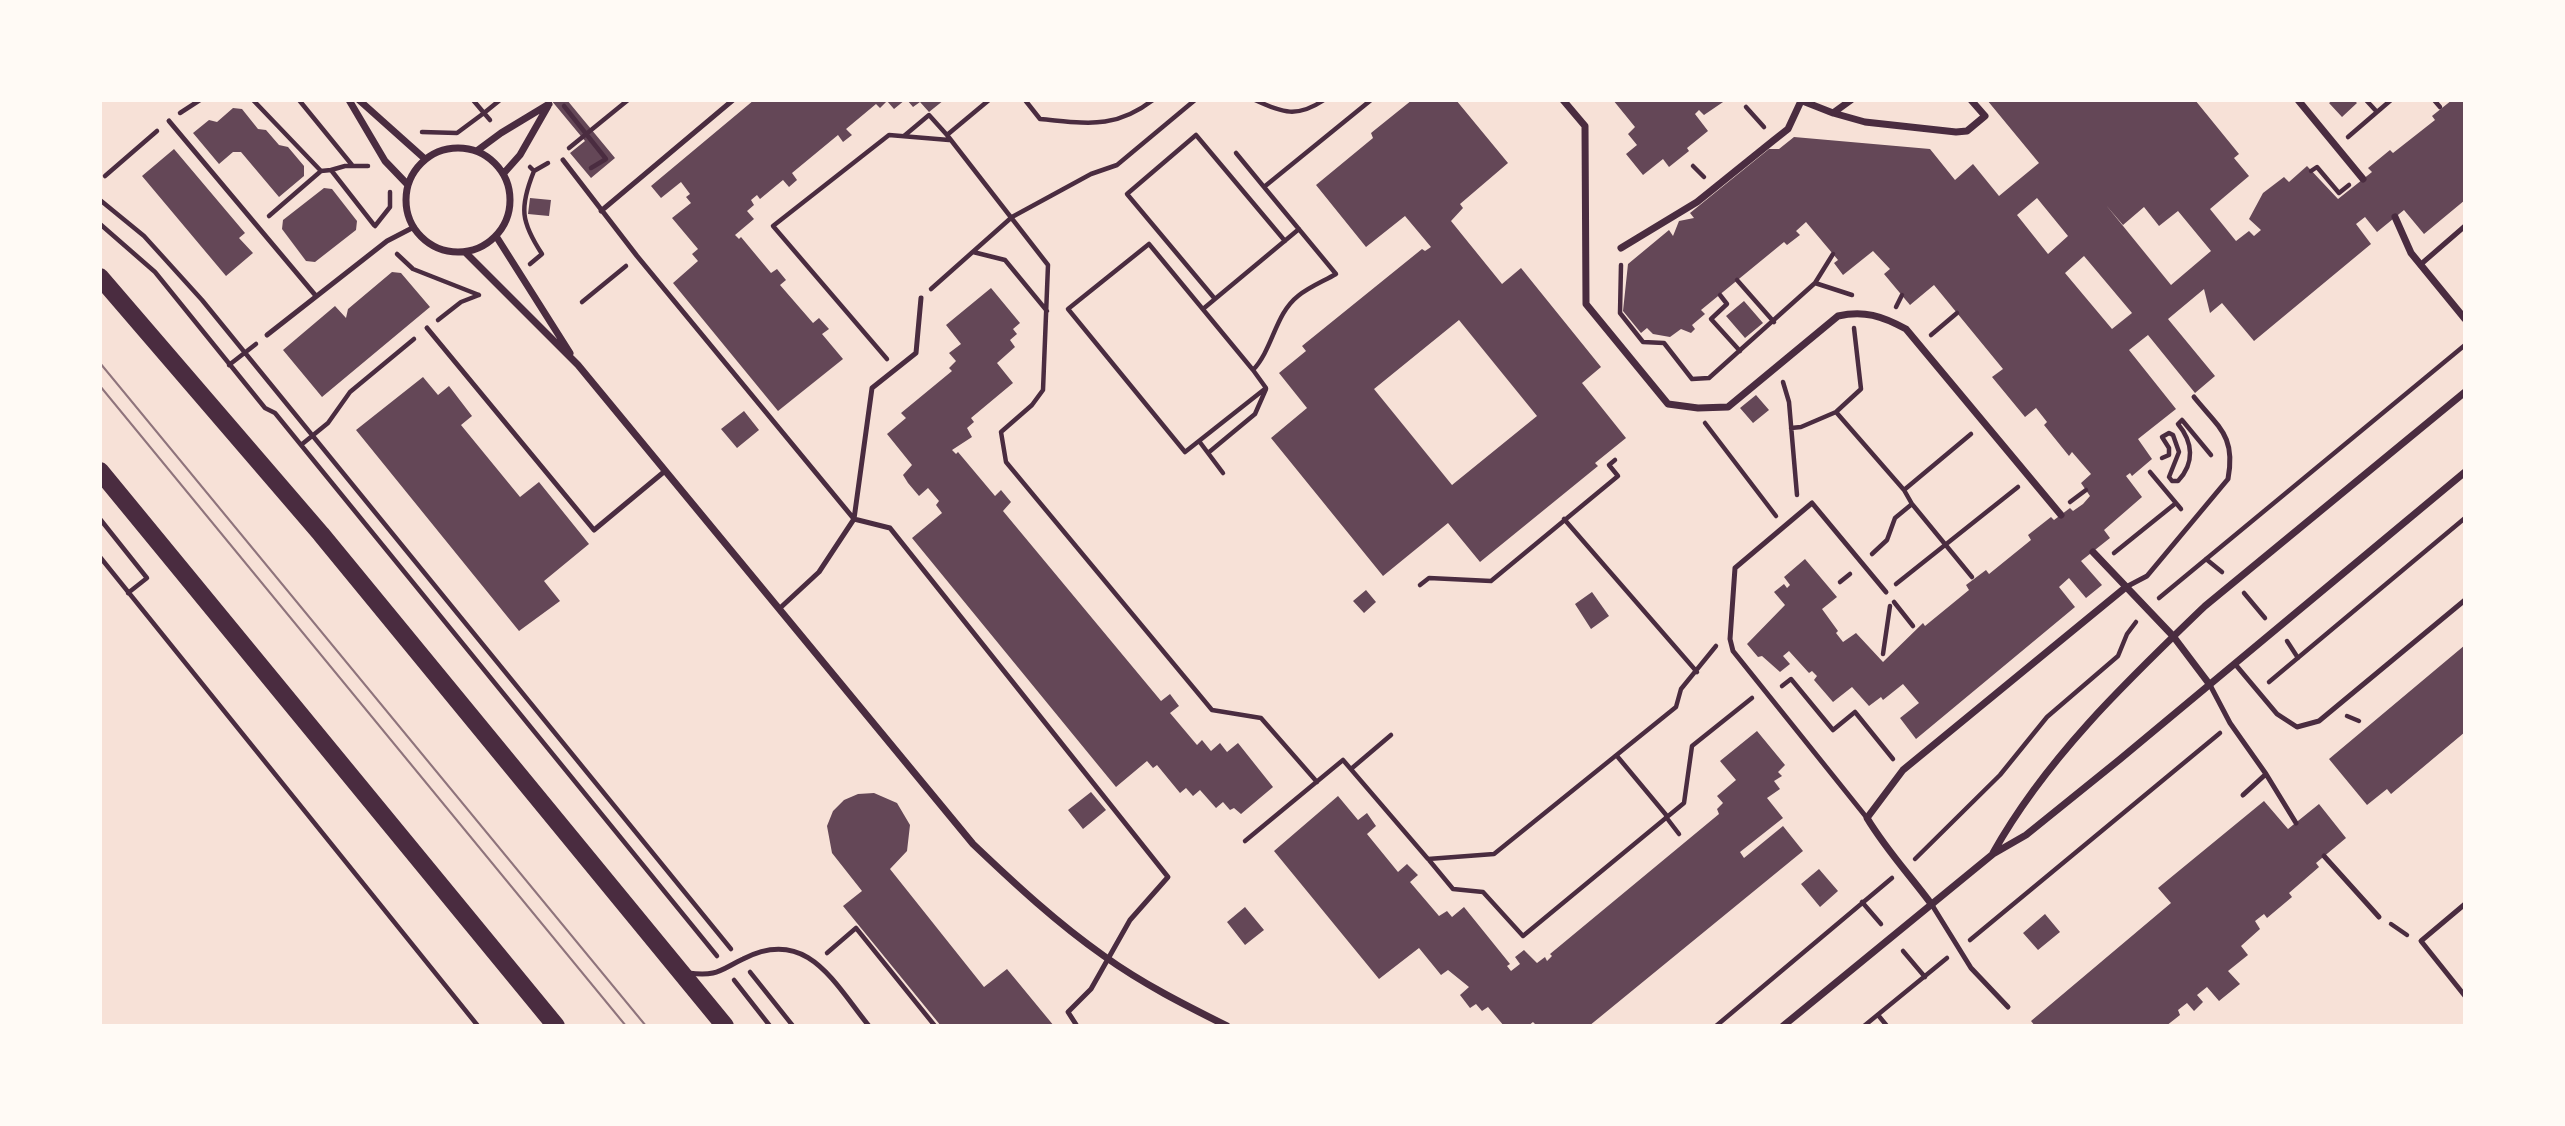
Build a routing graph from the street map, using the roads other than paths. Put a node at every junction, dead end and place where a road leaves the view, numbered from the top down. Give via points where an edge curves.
1 (349, 100) edge
2 (359, 100) edge
3 (733, 100) edge
4 (1563, 100) edge
5 (1851, 100) edge
6 (1971, 100) edge
7 (2298, 100) edge
8 (1800, 101) edge
9 (1833, 113) junction
10 (169, 121) road end
11 (478, 150) junction
12 (425, 159) junction
13 (564, 160) dead end
14 (504, 173) junction
15 (2363, 178) dead end
16 (408, 185) junction
17 (601, 211) junction
18 (2395, 217) dead end
19 (2465, 226) edge
20 (414, 227) junction
21 (496, 236) junction
22 (1621, 248) road end
23 (465, 252) junction
24 (2420, 265) junction
25 (100, 277) edge
26 (316, 296) junction
27 (921, 298) road end
28 (2465, 319) edge
29 (427, 328) road end
30 (267, 335) dead end
31 (578, 365) junction
32 (2465, 391) edge
33 (2194, 397) dead end
34 (100, 471) edge
35 (665, 471) junction
36 (2465, 472) edge
37 (2061, 514) dead end
38 (854, 519) junction
39 (2093, 552) dead end
40 (2126, 587) junction
41 (1886, 592) road end
42 (2465, 600) edge
43 (779, 609) junction
44 (2173, 636) junction
45 (2235, 664) junction
46 (2210, 685) junction
47 (2266, 774) junction
48 (2243, 795) dead end
49 (1867, 818) junction
50 (2296, 823) dead end
51 (1993, 854) junction
52 (2324, 856) dead end
53 (2465, 904) edge
54 (1932, 905) junction
55 (2379, 916) road end
56 (1107, 958) junction
57 (681, 972) junction
58 (2465, 996) edge
59 (2008, 1007) dead end
60 (556, 1026) edge
61 (725, 1026) edge
62 (869, 1026) edge
63 (1077, 1026) edge
64 (1227, 1026) edge
65 (1783, 1026) edge

1 - 16 street via 385,160
2 - 12 street
3 - 17 lane
4 - 37 street via 1585,126 1586,304 1668,404 1728,407 1838,316 1871,314 1906,329
5 - 9 street
6 - 9 street via 1985,116 1967,131 1864,122
7 - 15 street
8 - 9 street
8 - 22 street via 1782,135 1697,202
10 - 26 lane
11 - 12 street via 441,150
11 - 14 street
11 - 14 street via 549,104 520,155
12 - 16 street
13 - 17 lane
14 - 21 street via 511,199 505,225
16 - 20 street via 406,199
17 - 38 lane
18 - 24 street
19 - 24 lane
20 - 23 street via 436,247
20 - 26 lane via 387,241
21 - 23 street
21 - 31 street
23 - 31 street
24 - 28 street
25 - 57 main road via 321,534
26 - 30 lane
27 - 38 lane via 916,353 872,388
29 - 35 lane via 594,530
31 - 35 street
32 - 44 street
33 - 40 lane via 2229,439 2228,479 2147,576
34 - 60 main road
35 - 43 street
36 - 45 street
38 - 43 lane via 819,572
38 - 56 lane via 890,528 1167,877 1130,920
39 - 40 street
40 - 44 street
40 - 49 street via 1903,770
41 - 49 lane via 1812,503 1735,568 1733,651
42 - 45 lane via 2319,721 2297,727 2277,714
43 - 56 street via 973,844 1038,906
44 - 46 street
44 - 51 street via 2113,695 2012,820
45 - 46 street
46 - 47 lane
46 - 51 street via 2026,835
47 - 48 lane
47 - 50 lane
49 - 54 street via 1888,854
51 - 54 street
52 - 55 lane
53 - 58 lane via 2421,941
54 - 59 lane via 1957,950
54 - 65 street
56 - 63 lane via 1091,989 1068,1012
56 - 64 street
57 - 61 main road
57 - 62 lane via 718,974 760,951 792,950 815,962

